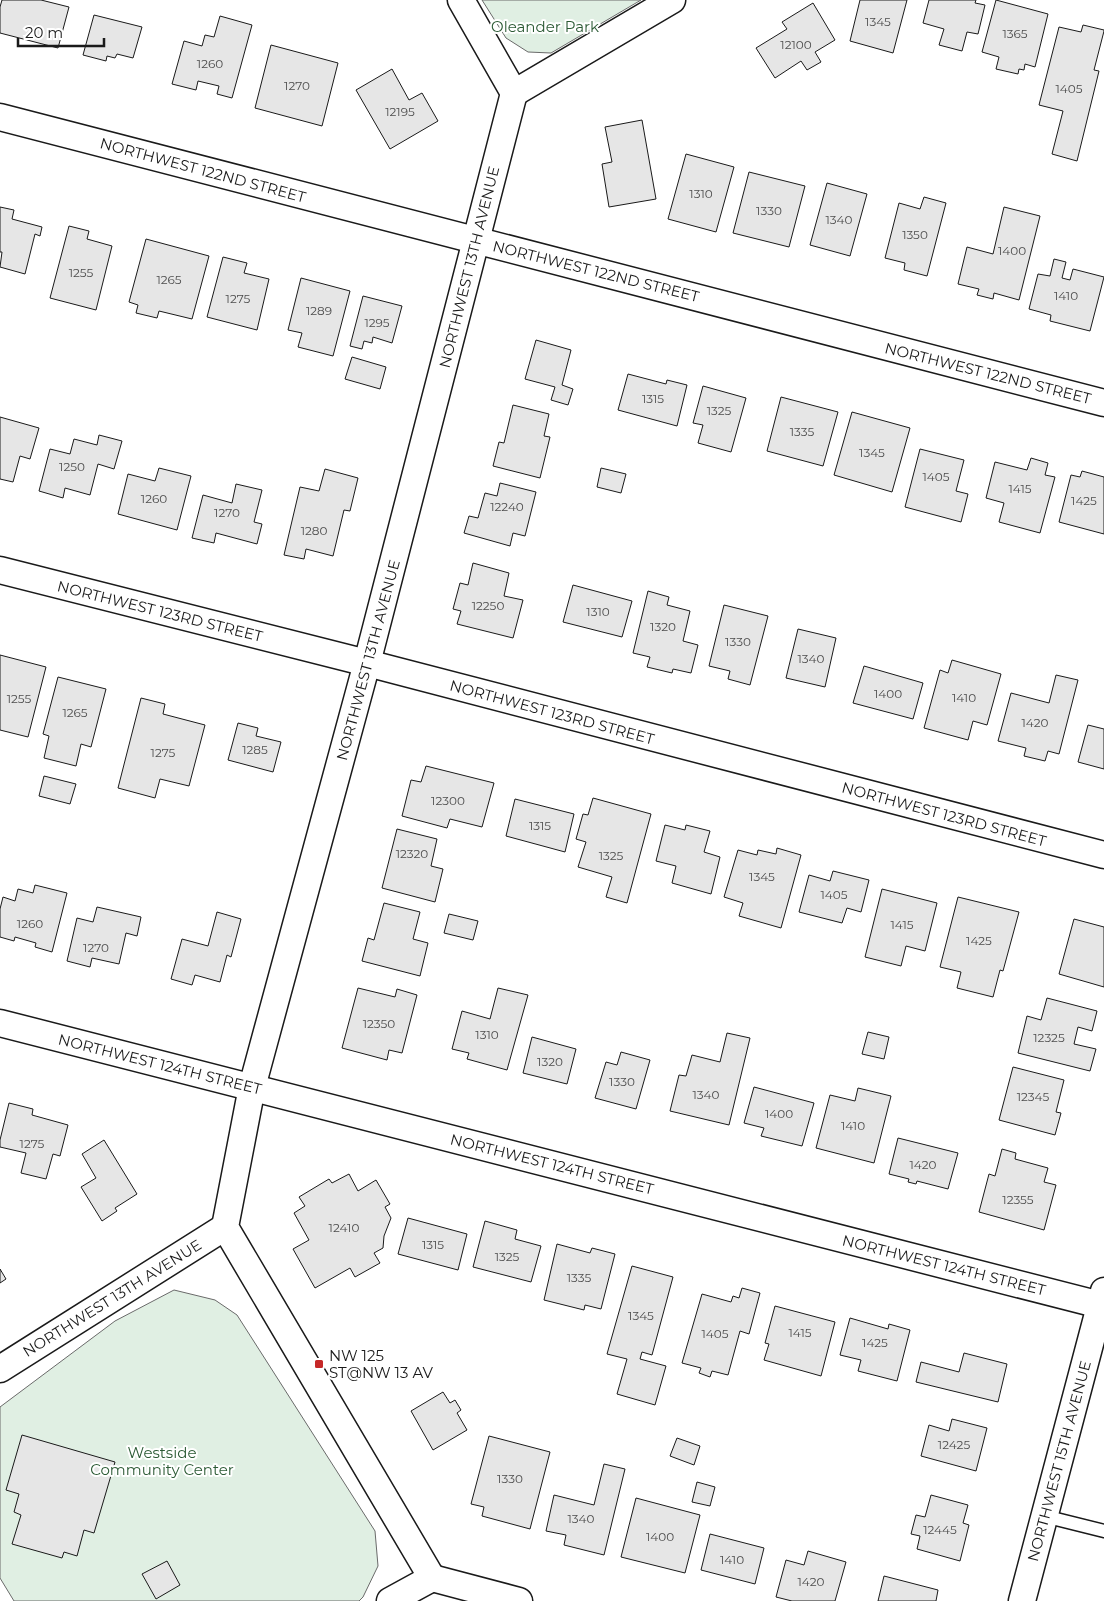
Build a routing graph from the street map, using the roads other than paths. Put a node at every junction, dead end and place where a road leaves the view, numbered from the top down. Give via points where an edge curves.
1 (461, 0) edge
2 (672, 0) edge
3 (514, 93) junction
4 (0, 117) edge
5 (476, 240) junction
6 (1104, 403) edge
7 (0, 570) edge
8 (367, 664) junction
9 (1104, 855) edge
10 (0, 1023) edge
11 (252, 1088) junction
12 (225, 1227) junction
13 (1103, 1300) edge
14 (0, 1369) edge
15 (1044, 1516) junction
16 (1104, 1532) edge
17 (432, 1578) junction
18 (390, 1601) edge
19 (519, 1601) edge
20 (1022, 1601) edge

1 - 3 street
2 - 3 street
3 - 5 street, NORTHWEST 13TH AVENUE
4 - 5 street, NORTHWEST 122ND STREET
5 - 6 street, NORTHWEST 122ND STREET
5 - 8 street, NORTHWEST 13TH AVENUE
7 - 8 street, NORTHWEST 123RD STREET
8 - 9 street, NORTHWEST 123RD STREET
8 - 11 street, NORTHWEST 13TH AVENUE
10 - 11 street, NORTHWEST 124TH STREET
11 - 12 street, NORTHWEST 13TH AVENUE
11 - 13 street, NORTHWEST 124TH STREET
12 - 14 street, NORTHWEST 13TH AVENUE
12 - 17 street
13 - 15 street, NORTHWEST 15TH AVENUE
15 - 16 lane
15 - 20 street, NORTHWEST 15TH AVENUE
17 - 18 street
17 - 19 street

